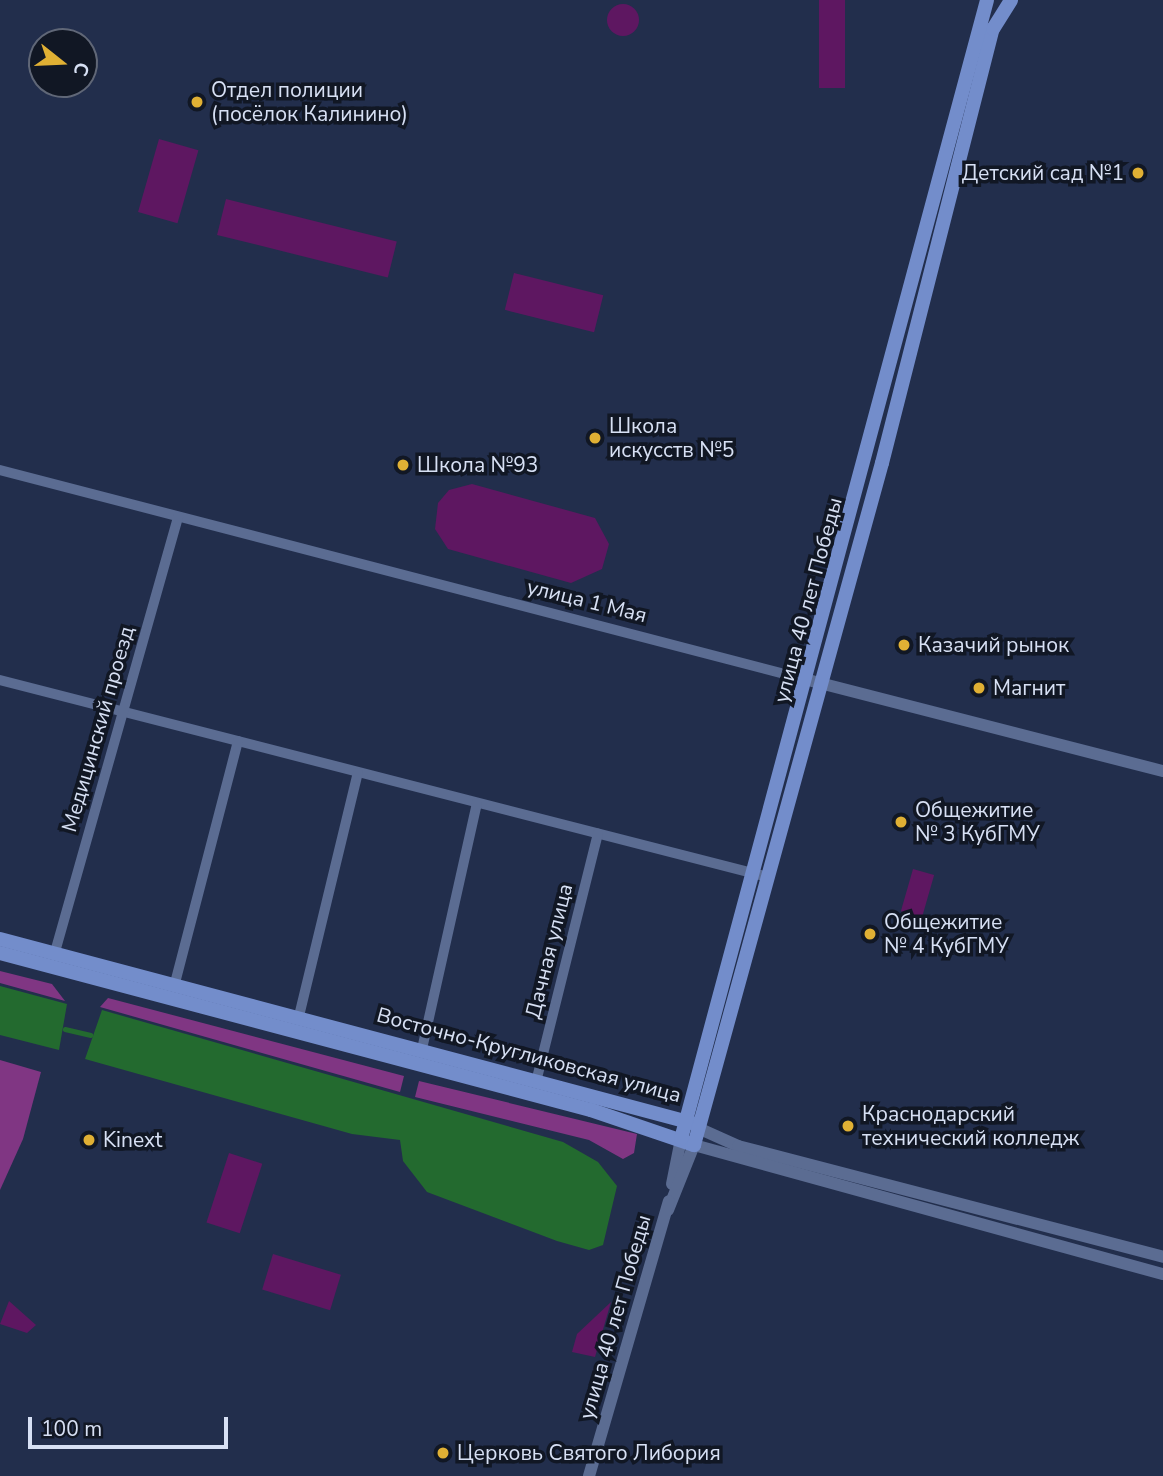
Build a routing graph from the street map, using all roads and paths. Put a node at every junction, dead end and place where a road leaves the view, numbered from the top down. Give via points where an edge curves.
1 (986, 0) edge
2 (1011, 0) edge
3 (0, 470) edge
4 (178, 517) junction
5 (0, 680) edge
6 (814, 682) junction
7 (122, 712) junction
8 (237, 741) junction
9 (1163, 771) edge
10 (358, 773) junction
11 (477, 803) junction
12 (598, 833) junction
13 (761, 875) junction
14 (0, 939) edge
15 (55, 952) junction
16 (0, 953) edge
17 (175, 984) junction
18 (299, 1016) junction
19 (422, 1049) junction
20 (537, 1078) junction
21 (686, 1119) junction
22 (698, 1128) junction
23 (688, 1142) junction
24 (1163, 1257) edge
25 (1163, 1274) edge
26 (589, 1476) edge

1 - 6 main road, улица 40 лет Победы
2 - 6 main road, улица 40 лет Победы via 993,29
3 - 4 street, улица 1 Мая
4 - 6 street, улица 1 Мая
4 - 7 street, Медицинский проезд
5 - 7 street
6 - 9 street, улица 1 Мая
6 - 13 main road
7 - 8 street
7 - 15 street, Медицинский проезд
8 - 10 street
8 - 17 street
10 - 11 street
10 - 18 street
11 - 12 street
11 - 19 street
12 - 13 street
12 - 20 street, Дачная улица
13 - 21 main road, улица 40 лет Победы
13 - 22 main road, улица 40 лет Победы via 752,929
14 - 15 main road, Восточно-Кругликовская улица
15 - 17 main road, Восточно-Кругликовская улица
16 - 23 main road, Восточно-Кругликовская улица
17 - 18 main road, Восточно-Кругликовская улица
18 - 19 main road, Восточно-Кругликовская улица
19 - 20 main road, Восточно-Кругликовская улица
20 - 21 main road, Восточно-Кругликовская улица
21 - 22 main road, Восточно-Кругликовская улица
21 - 23 main road, улица 40 лет Победы
22 - 23 main road, улица 40 лет Победы
22 - 24 street, Восточно-Кругликовская улица via 738,1146
23 - 25 street, Восточно-Кругликовская улица
23 - 26 street, улица 40 лет Победы

